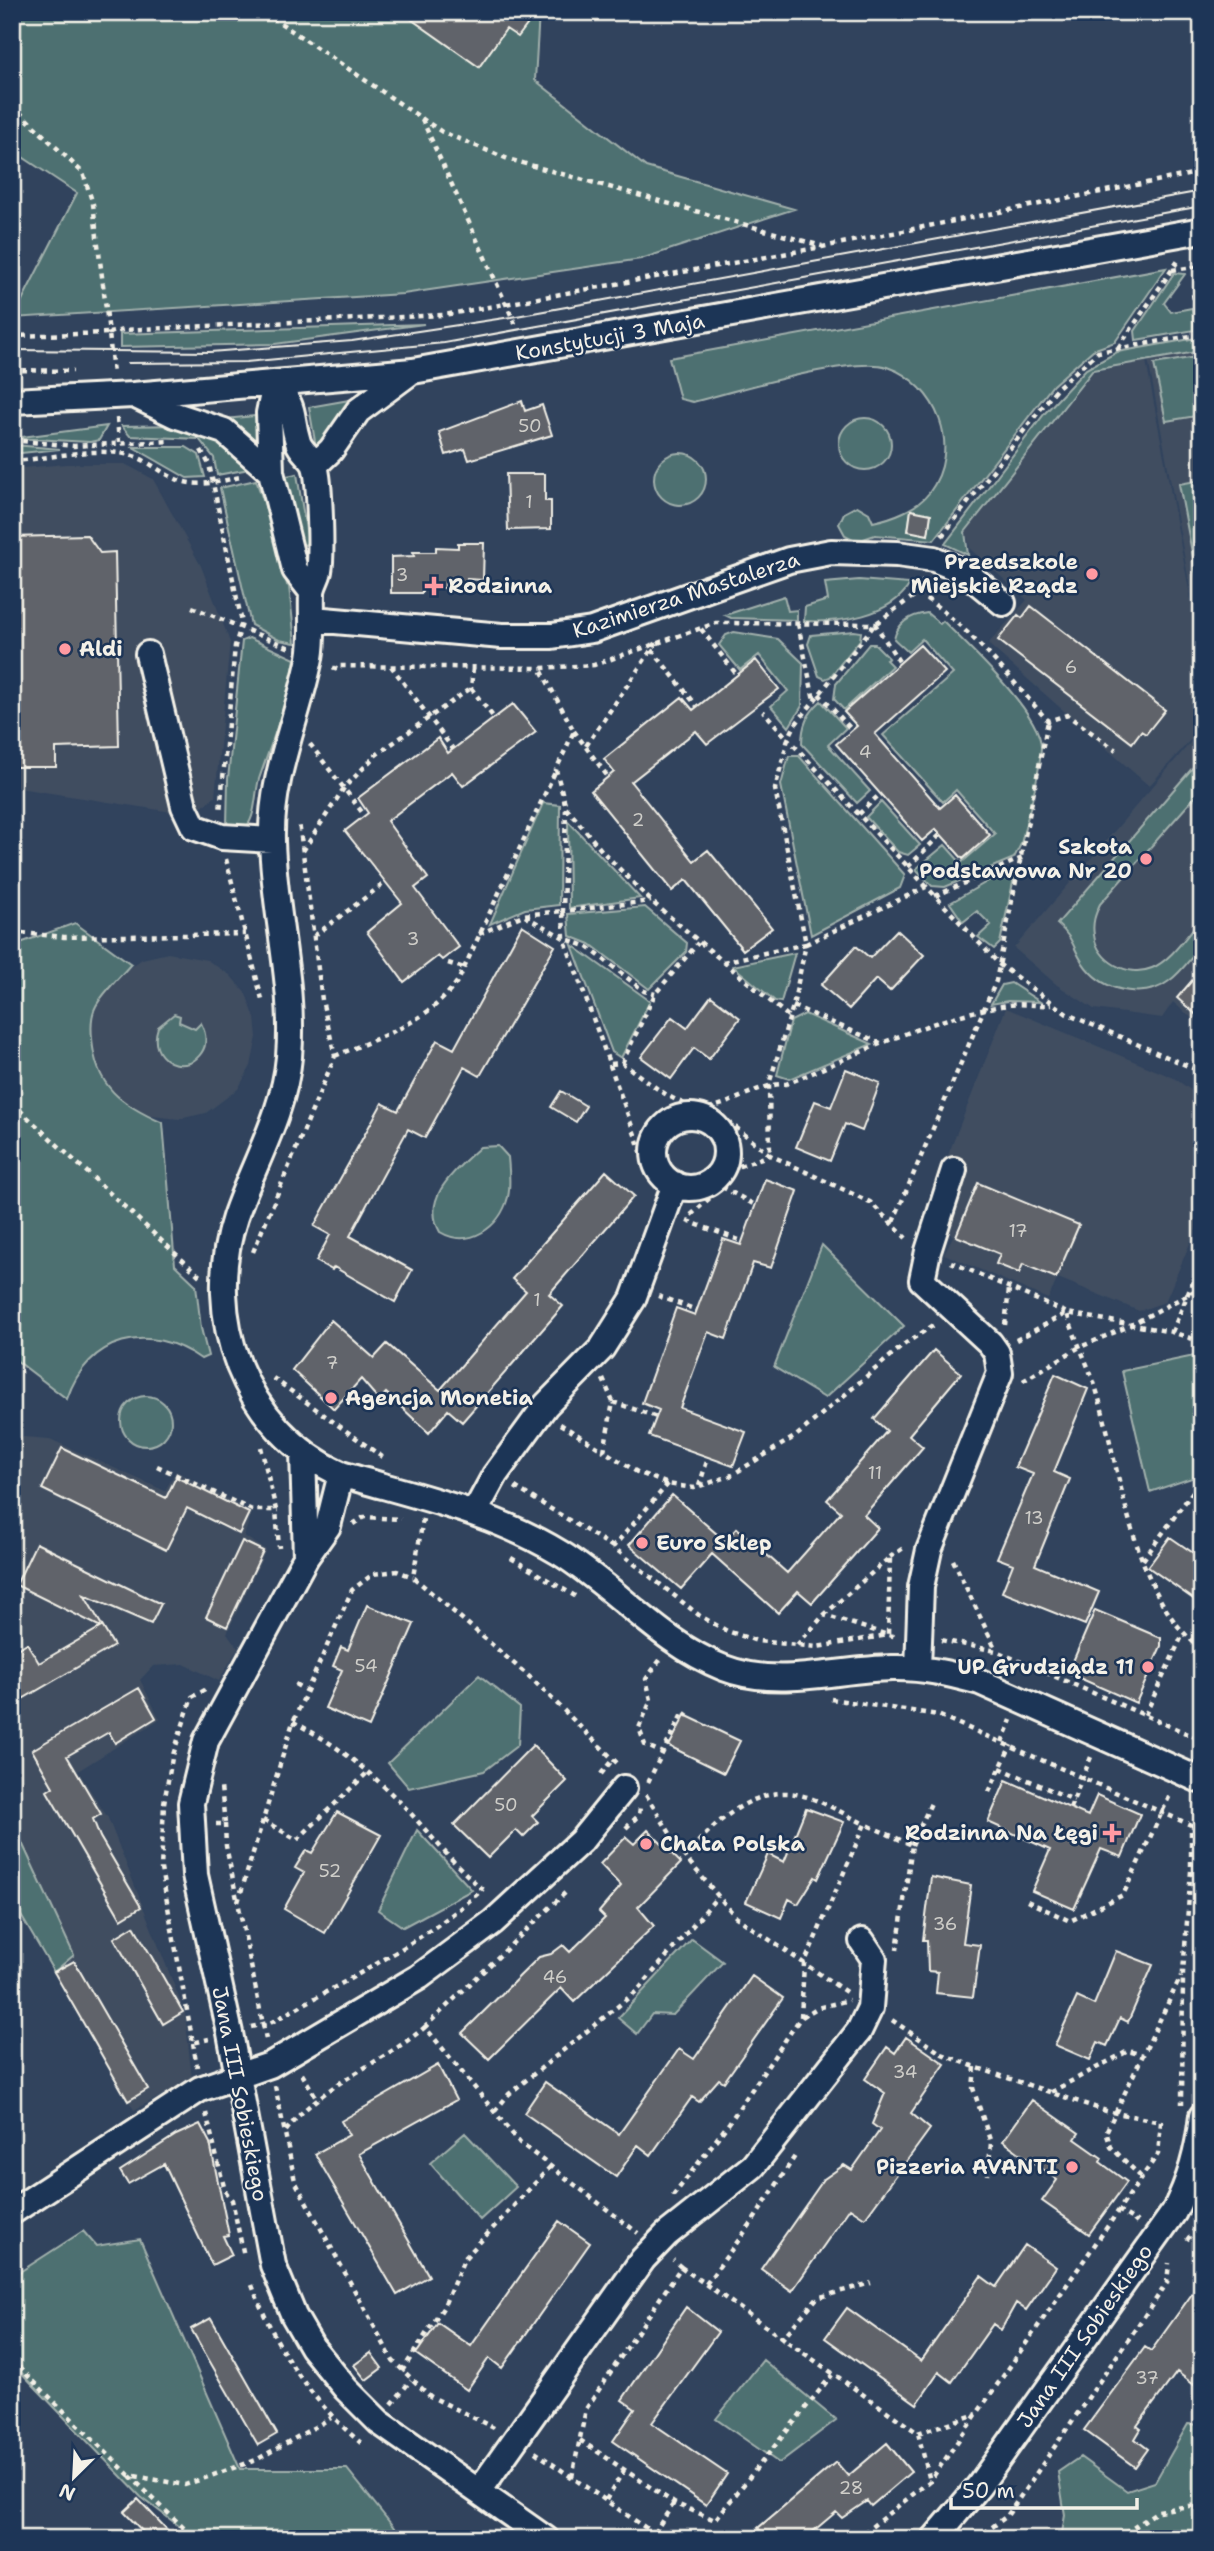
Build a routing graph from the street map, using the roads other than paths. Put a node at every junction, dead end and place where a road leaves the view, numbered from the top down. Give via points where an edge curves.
1 (1202, 230) edge
2 (413, 371) junction
3 (275, 384) junction
4 (133, 395) junction
5 (12, 401) edge
6 (315, 465) junction
7 (271, 472) junction
8 (312, 592) junction
9 (1003, 603) dead end
10 (313, 619) junction
11 (148, 654) dead end
12 (272, 840) junction
13 (954, 1170) dead end
14 (665, 1187) road end
15 (303, 1452) junction
16 (341, 1474) junction
17 (305, 1499) junction
18 (475, 1512) junction
19 (306, 1557) junction
20 (918, 1668) junction
21 (1202, 1781) edge
22 (624, 1788) dead end
23 (862, 1941) dead end
24 (238, 2077) junction
25 (1192, 2111) edge
26 (12, 2211) edge
27 (479, 2491) junction
28 (547, 2539) edge
29 (934, 2539) edge

1 - 2 street, Konstytucji 3 Maja
2 - 3 street, Konstytucji 3 Maja
2 - 6 street via 358,411
3 - 4 street, Konstytucji 3 Maja
3 - 6 street via 291,403 299,445
3 - 7 street via 269,413
4 - 5 street, Konstytucji 3 Maja
4 - 7 street via 224,431
6 - 8 street via 319,570
7 - 8 street via 295,570
8 - 10 street
9 - 10 street, Kazimierza Mastalerza via 965,572 934,559 831,552 789,560 592,630 552,636 502,636
10 - 12 street via 311,656 280,765
11 - 12 street via 184,806 194,827 222,837
12 - 15 street via 288,996 289,1059 276,1116 227,1244 225,1312 230,1342 248,1390 282,1434
13 - 20 street via 922,1280 990,1342 1000,1373 929,1550 921,1587
14 - 18 street via 633,1299 602,1348 546,1405 495,1475
15 - 16 street
15 - 17 street, Jana III Sobieskiego
16 - 17 street
16 - 18 street
16 - 19 street, Jana III Sobieskiego via 328,1526
17 - 19 street, Jana III Sobieskiego
18 - 20 street via 559,1552 666,1636 726,1669 760,1677 814,1677
19 - 24 street, Jana III Sobieskiego via 206,1741 191,1803 195,1875
20 - 21 street via 980,1682
22 - 24 street via 581,1841 508,1908 419,1977 270,2065
23 - 27 street via 874,1959 870,2008 859,2031 753,2166 646,2234 517,2439
24 - 26 street via 200,2089
24 - 27 street, Jana III Sobieskiego via 273,2265 312,2347 379,2422
25 - 29 street, Jana III Sobieskiego via 1199,2149 1174,2212 979,2486
27 - 28 street, Jana III Sobieskiego

